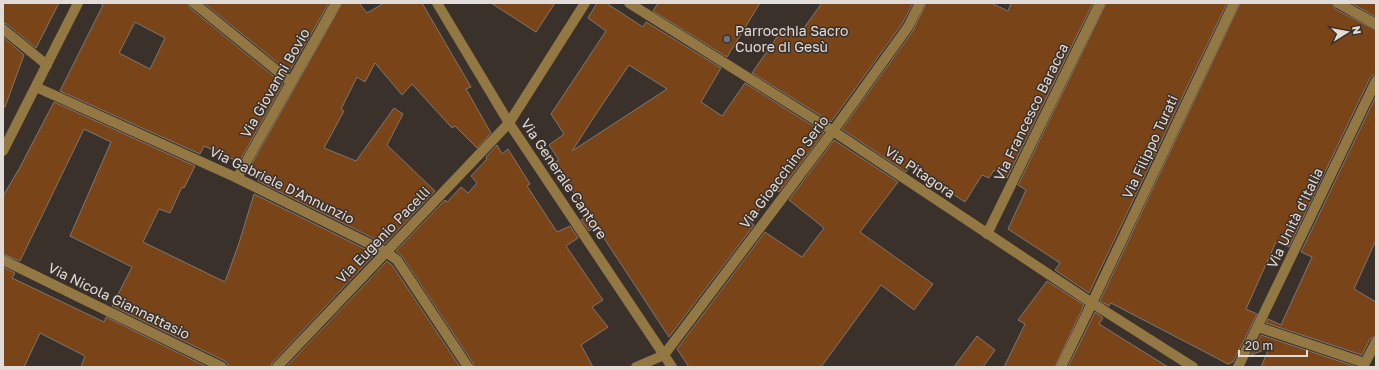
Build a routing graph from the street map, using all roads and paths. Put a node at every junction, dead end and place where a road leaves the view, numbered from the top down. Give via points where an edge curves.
1 (78, 3) edge
2 (194, 3) edge
3 (336, 3) edge
4 (437, 3) edge
5 (585, 3) edge
6 (629, 3) edge
7 (920, 3) edge
8 (1100, 3) edge
9 (1234, 3) edge
10 (1338, 3) edge
11 (1376, 24) edge
12 (3, 29) edge
13 (47, 65) junction
14 (1376, 81) edge
15 (291, 82) junction
16 (36, 87) junction
17 (509, 123) junction
18 (833, 130) junction
19 (3, 151) edge
20 (237, 178) junction
21 (987, 234) junction
22 (386, 252) junction
23 (3, 260) edge
24 (1092, 303) junction
25 (1258, 327) junction
26 (1376, 342) edge
27 (664, 355) junction
28 (222, 367) edge
29 (277, 367) edge
30 (468, 367) edge
31 (636, 367) edge
32 (672, 367) edge
33 (1060, 367) edge
34 (1194, 367) edge
35 (1238, 367) edge

1 - 13 street
2 - 15 street
3 - 15 street, Via Giovanni Bovio
4 - 17 street, Via Generale Cantore
5 - 17 street, Via Eugenio Pacelli
6 - 18 street, Via Pitagora
7 - 18 street, Via Gioacchino Serio via 908,27
8 - 21 street, Via Francesco Baracca
9 - 24 street, Via Filippo Turati
10 - 11 street
12 - 13 street
13 - 16 street
14 - 25 street, Via Unità d'Italia
15 - 20 street, Via Giovanni Bovio
16 - 19 street
16 - 20 street, Via Gabriele D'Annunzio
17 - 22 street, Via Eugenio Pacelli
17 - 27 street, Via Generale Cantore
18 - 21 street, Via Pitagora
18 - 27 street, Via Gioacchino Serio
20 - 22 street, Via Gabriele D'Annunzio
21 - 24 street, Via Pitagora
22 - 29 street, Via Eugenio Pacelli
22 - 30 street, Via Gabriele D'Annunzio via 397,260
23 - 28 street, Via Nicola Giannattasio
24 - 33 street, Via Filippo Turati
24 - 34 street, Via Pitagora
25 - 26 street via 1365,363
25 - 35 street, Via Unità d'Italia
27 - 31 street
27 - 32 street, Via Generale Cantore

